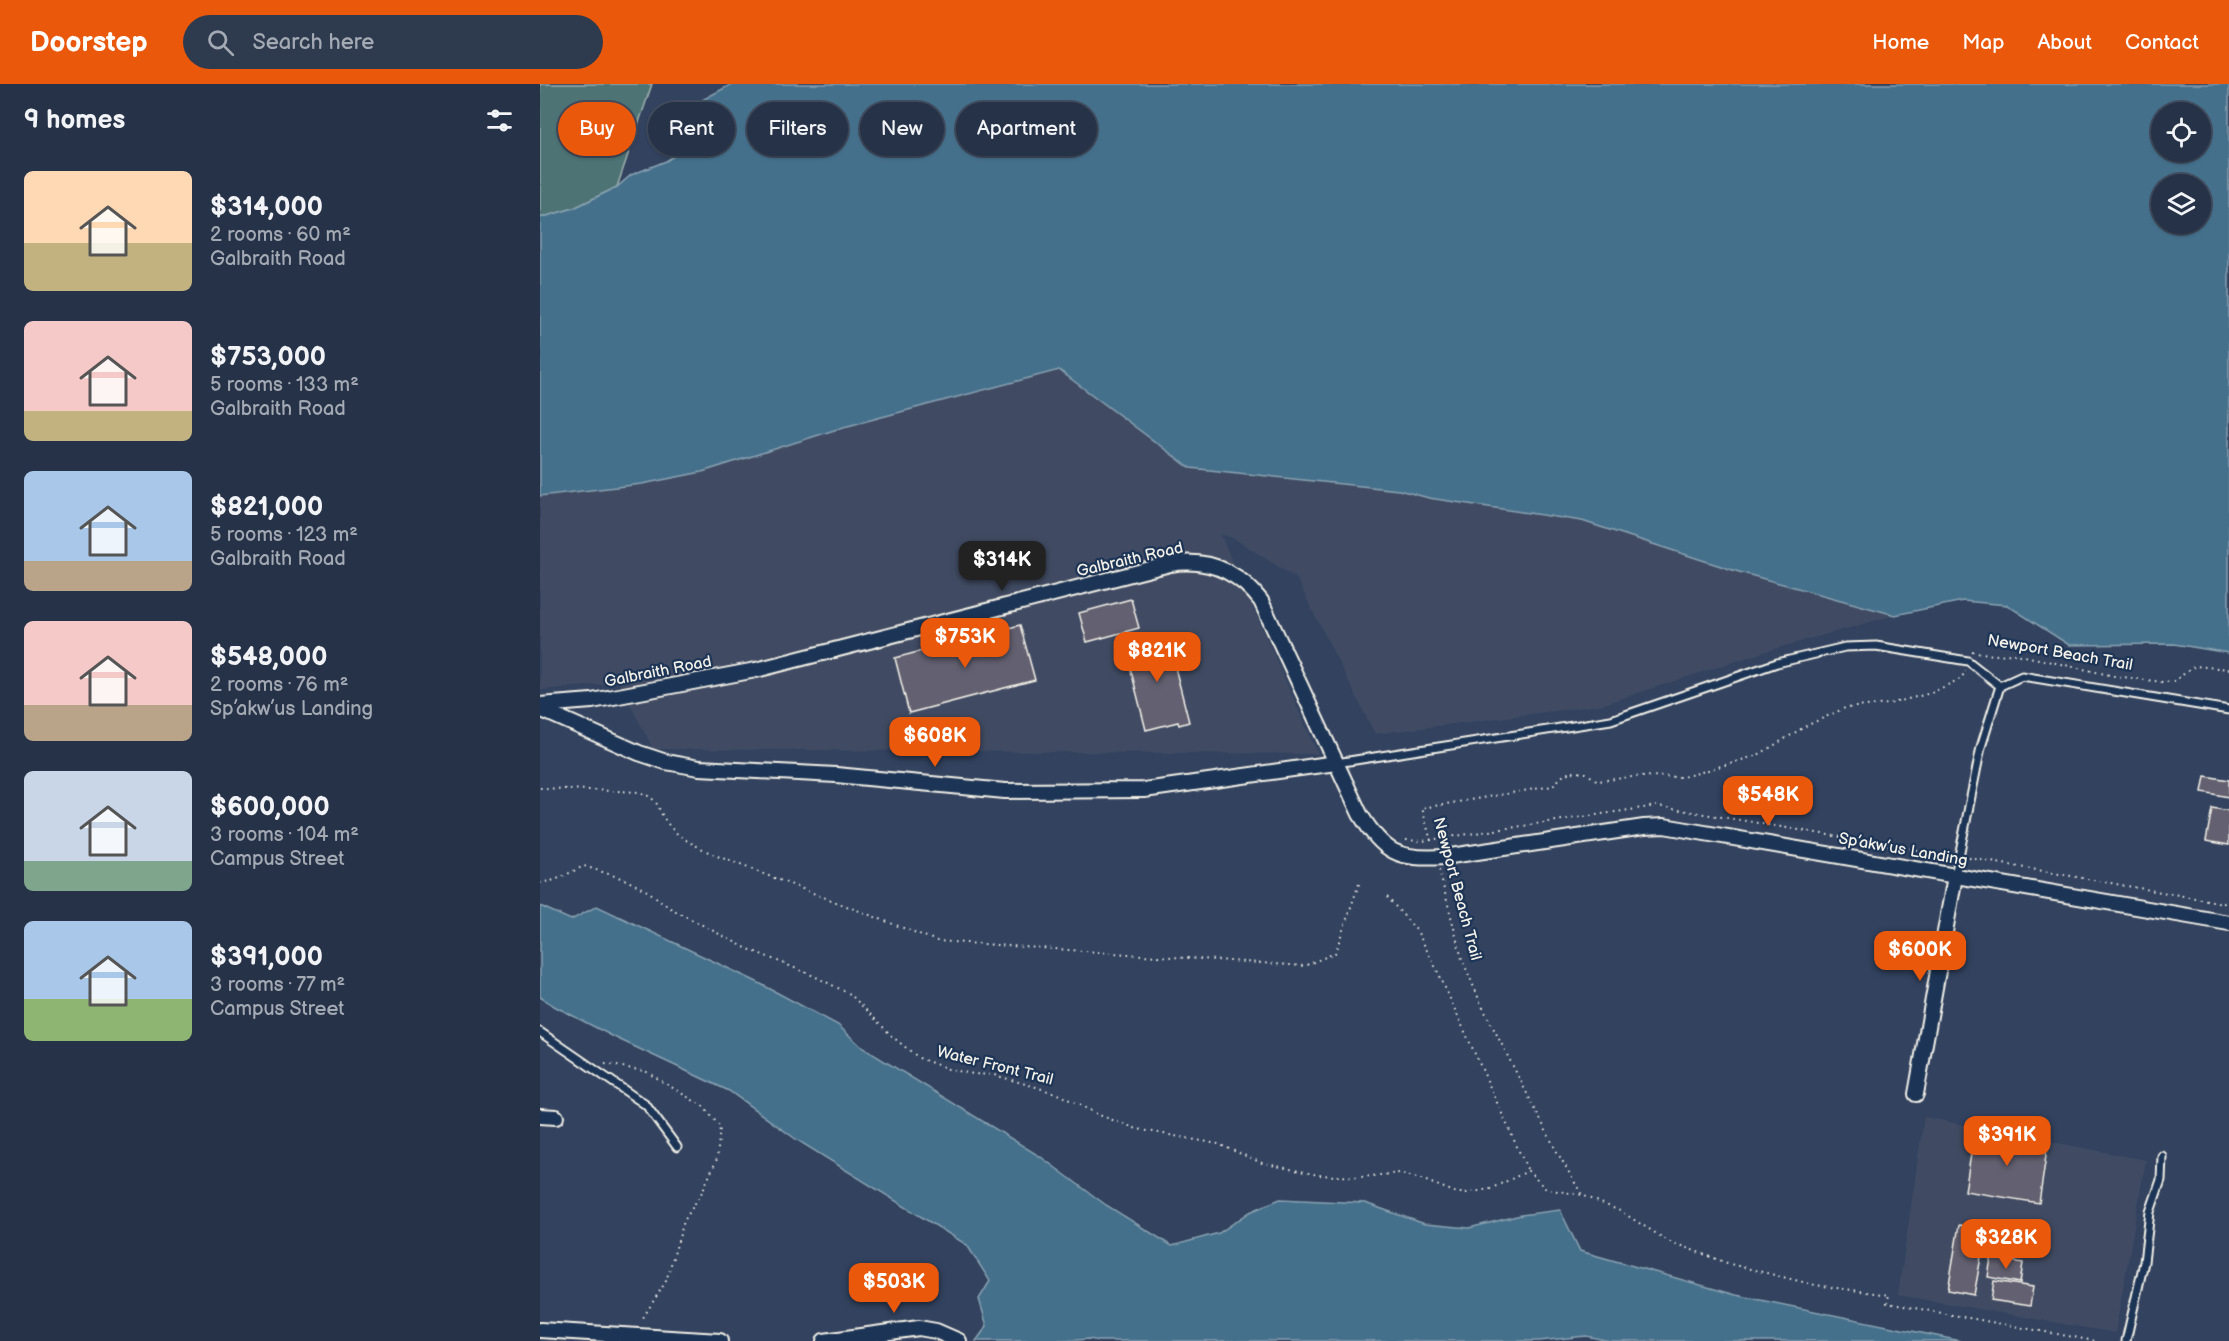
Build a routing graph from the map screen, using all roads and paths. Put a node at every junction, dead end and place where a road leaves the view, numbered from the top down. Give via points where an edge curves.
1 (1968, 661) junction
2 (2229, 669) edge
3 (2000, 686) junction
4 (540, 707) edge
5 (2229, 710) edge
6 (1336, 763) junction
7 (540, 788) edge
8 (1399, 838) dead end
9 (1434, 851) dead end
10 (1959, 856) junction
11 (1437, 862) dead end
12 (1955, 876) junction
13 (1360, 881) dead end
14 (540, 883) edge
15 (1387, 897) dead end
16 (2229, 904) edge
17 (2229, 923) edge
18 (540, 1032) edge
19 (603, 1064) dead end
20 (1916, 1094) dead end
21 (540, 1116) edge
22 (556, 1117) dead end
23 (676, 1147) dead end
24 (2162, 1156) dead end
25 (1528, 1171) junction
26 (1582, 1195) junction
27 (540, 1330) edge
28 (630, 1336) junction
29 (720, 1341) edge
30 (824, 1341) edge
31 (959, 1341) edge
32 (2095, 1341) edge
33 (2126, 1341) edge

1 - 2 path, Newport Beach Trail via 1975,650 1993,655 2016,654 2114,676 2163,682 2174,681 2195,666
1 - 3 lane
1 - 6 lane via 1876,646 1845,647 1777,663 1611,720
1 - 9 path, Newport Beach Trail via 1962,678 1931,693 1889,704 1845,708 1766,751 1698,773 1598,781 1586,773 1572,772 1552,786 1422,808
3 - 5 lane via 2022,676
3 - 10 lane via 1981,747
4 - 6 street via 639,753 699,768 836,775 1005,791 1144,790
4 - 6 street, Galbraith Road via 767,668 1170,564 1192,562 1228,571 1249,586 1261,601
6 - 12 street, Sp’akw’us Landing via 1360,814 1378,841 1407,858 1463,855 1664,826
7 - 13 path via 640,792 654,798 667,823 681,838 712,854 937,941 1304,966 1335,952
8 - 10 path via 1422,841 1656,806
10 - 12 lane
10 - 16 path
11 - 26 path, Newport Beach Trail via 1462,959 1481,1004
12 - 17 street, Sp’akw’us Landing
12 - 20 street
14 - 25 path, Water Front Trail via 584,866 624,879 746,948 850,994 919,1058 948,1069 994,1075 1044,1089 1137,1129 1218,1144 1262,1163 1318,1175 1361,1177 1399,1173 1457,1193 1490,1189
15 - 25 path via 1417,931
18 - 23 lane via 646,1105
19 - 28 path via 645,1071 704,1107 720,1127 717,1160 684,1221 666,1281
21 - 22 street
24 - 33 lane via 2161,1180 2150,1212 2144,1262
25 - 26 path via 1546,1189
26 - 32 path via 1620,1211 1668,1241 1730,1263 1815,1285 1890,1295 1887,1303
27 - 28 street
28 - 29 street
30 - 31 street via 919,1328

